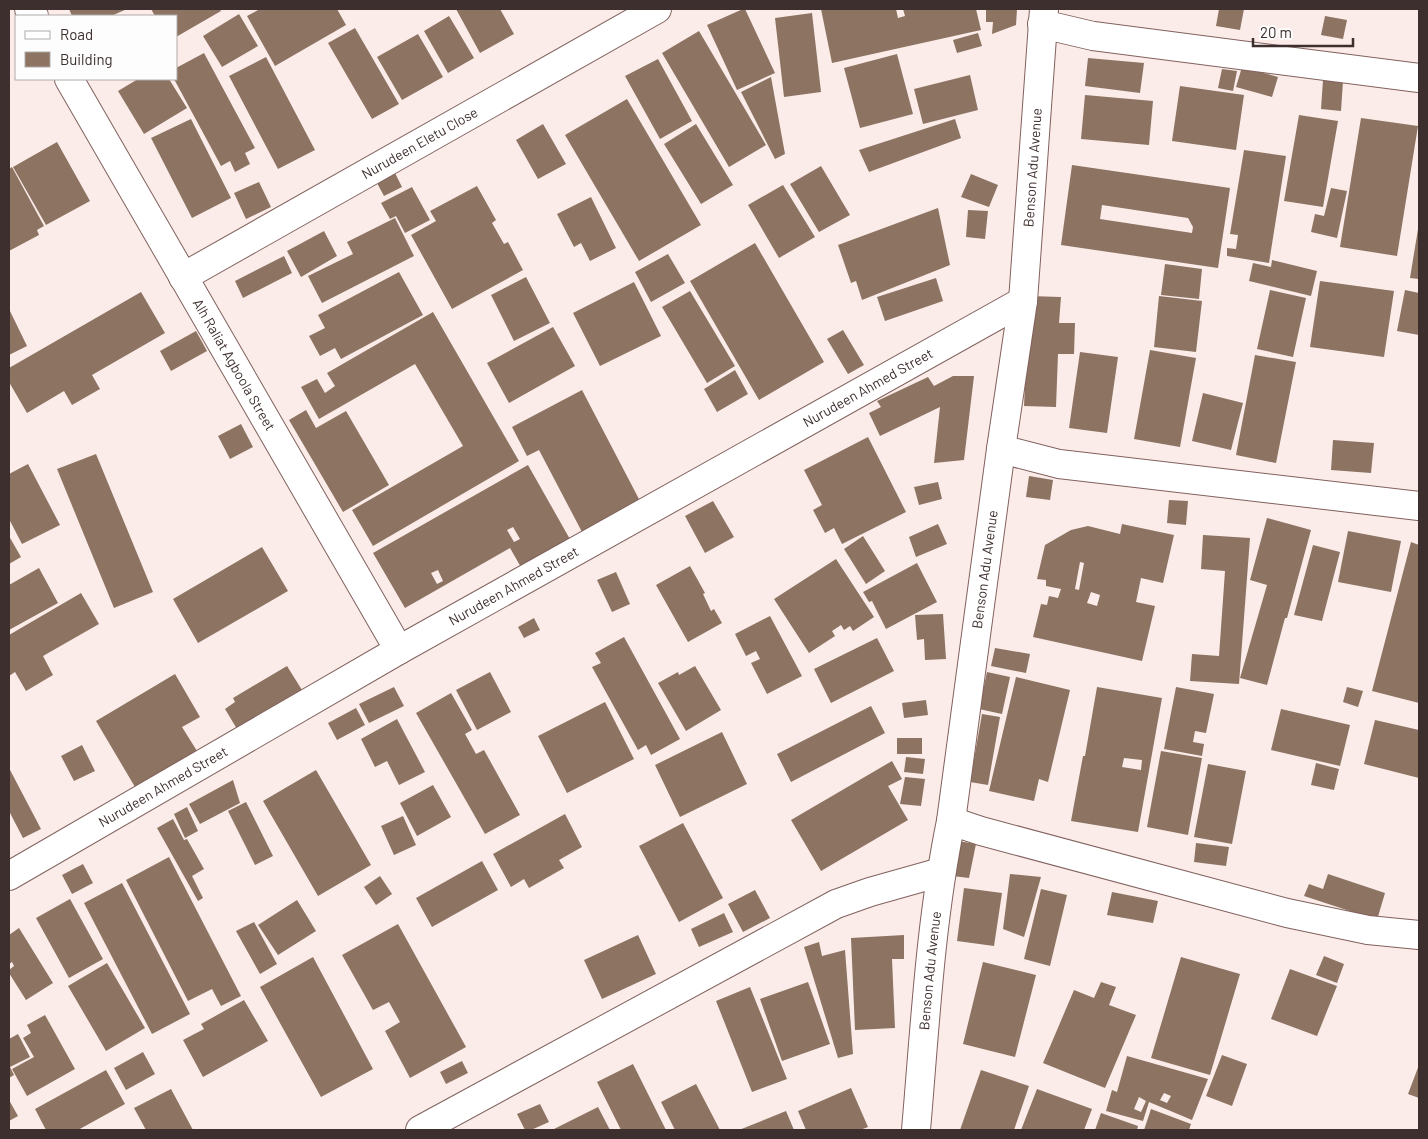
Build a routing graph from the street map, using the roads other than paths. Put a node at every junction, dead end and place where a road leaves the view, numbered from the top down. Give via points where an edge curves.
1 (658, 9) edge
2 (1043, 16) edge
3 (1419, 78) edge
4 (70, 80) edge
5 (183, 277) junction
6 (1024, 301) junction
7 (1001, 449) junction
8 (1419, 506) edge
9 (399, 650) junction
10 (951, 821) junction
11 (12, 866) edge
12 (941, 872) junction
13 (1419, 935) edge
14 (420, 1130) edge
15 (916, 1130) edge

1 - 5 street, Nurudeen Eletu Close
2 - 3 street via 1094,36
2 - 6 street, Benson Adu Avenue
4 - 5 street, Alh Raliat Agboola Street
5 - 9 street, Alh Raliat Agboola Street
6 - 7 street, Benson Adu Avenue
6 - 9 street, Nurudeen Ahmed Street
7 - 8 street via 1059,464
7 - 10 street, Benson Adu Avenue
9 - 11 street, Nurudeen Ahmed Street
10 - 12 street, Benson Adu Avenue
10 - 13 street via 1287,913 1368,930
12 - 14 street via 836,904
12 - 15 street, Benson Adu Avenue

